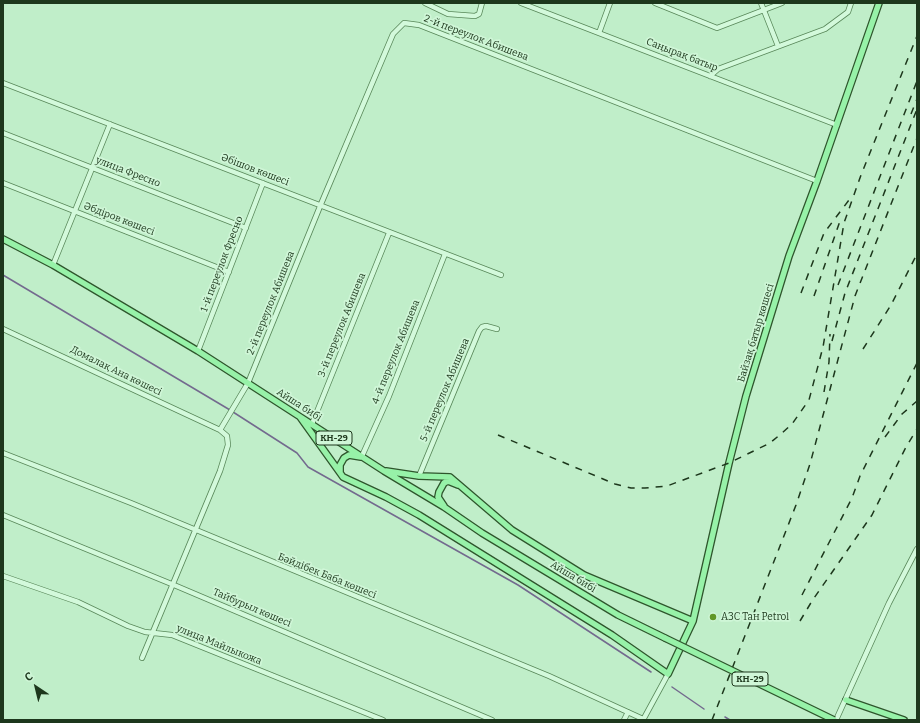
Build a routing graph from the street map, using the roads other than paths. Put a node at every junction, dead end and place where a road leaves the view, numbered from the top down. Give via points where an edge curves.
1 (425, 3) edge
2 (482, 3) edge
3 (521, 3) edge
4 (610, 3) edge
5 (655, 3) edge
6 (761, 3) edge
7 (782, 3) edge
8 (852, 3) edge
9 (879, 3) edge
10 (764, 10) junction
11 (599, 33) junction
12 (778, 46) junction
13 (710, 76) junction
14 (3, 83) edge
15 (110, 124) junction
16 (837, 125) junction
17 (3, 133) edge
18 (93, 169) junction
19 (817, 181) junction
20 (3, 183) edge
21 (263, 183) junction
22 (321, 204) junction
23 (75, 212) junction
24 (246, 228) junction
25 (389, 233) junction
26 (3, 239) edge
27 (445, 254) junction
28 (53, 265) junction
29 (229, 272) junction
30 (501, 275) dead end
31 (3, 329) edge
32 (497, 329) dead end
33 (198, 351) junction
34 (248, 383) junction
35 (300, 417) junction
36 (312, 424) junction
37 (220, 430) junction
38 (3, 453) edge
39 (364, 458) junction
40 (384, 471) junction
41 (419, 476) junction
42 (343, 477) junction
43 (465, 488) junction
44 (444, 507) junction
45 (3, 515) edge
46 (196, 532) junction
47 (917, 550) edge
48 (3, 576) edge
49 (174, 585) junction
50 (693, 621) junction
51 (154, 632) junction
52 (142, 658) dead end
53 (668, 674) junction
54 (846, 700) junction
55 (628, 712) junction
56 (643, 719) edge
57 (383, 720) edge
58 (492, 720) edge
59 (624, 720) edge
60 (835, 720) edge
61 (904, 720) edge

1 - 2 street via 448,14 473,16 479,14
3 - 11 street, Саңырақ батыр
4 - 11 street
5 - 10 street via 717,28
6 - 10 street
7 - 10 street
8 - 12 street via 848,12 825,29
9 - 16 main road, Байзақ батыр көшесі
10 - 12 street
11 - 13 street, Саңырақ батыр
12 - 13 street via 718,69
13 - 16 street, Саңырақ батыр
14 - 15 street, Әбішов көшесі
15 - 18 street
15 - 21 street, Әбішов көшесі
16 - 19 main road, Байзақ батыр көшесі
17 - 18 street, улица Фресно
18 - 23 street
18 - 24 street, улица Фресно
19 - 22 street, 2-й переулок Абишева via 419,25 404,23 393,34
19 - 50 main road, Байзақ батыр көшесі via 789,256 746,396
20 - 23 street, Әбдіров көшесі
21 - 22 street, Әбішов көшесі
21 - 24 street, 1-й переулок Фресно
22 - 25 street, Әбішов көшесі
22 - 34 street, 2-й переулок Абишева
23 - 28 street
23 - 29 street, Әбдіров көшесі
24 - 29 street, 1-й переулок Фресно
25 - 27 street, Әбішов көшесі
25 - 36 street, 3-й переулок Абишева
26 - 28 main road, Айша бибі / КН-29
27 - 30 street, Әбішов көшесі
27 - 39 street, 4-й переулок Абишева
28 - 33 main road, Айша бибі / КН-29
29 - 33 street, 1-й переулок Фресно
31 - 37 street, Домалақ Ана көшесі
32 - 41 street, 5-й переулок Абишева via 486,326 479,331
33 - 34 main road, Айша бибі / КН-29
34 - 35 main road, Айша бибі / КН-29
34 - 37 street, 2-й переулок Абишева
35 - 36 main road, Айша бибі / КН-29
35 - 42 main road
36 - 39 main road, Айша бибі / КН-29
37 - 46 street via 226,433 228,445
38 - 46 street, Бәйдібек Баба көшесі
39 - 40 main road, Айша бибі / КН-29
39 - 42 main road via 349,455 344,458 339,469
40 - 41 main road
40 - 44 main road, Айша бибі / КН-29
41 - 43 main road via 450,476
42 - 53 main road via 386,496 419,515 612,635
43 - 44 main road via 448,481 444,483 438,497
43 - 50 main road via 512,530 584,575
44 - 60 main road, Айша бибі / КН-29, bridge via 482,533 618,615
45 - 49 street, Тайбурыл көшесі
46 - 49 street
46 - 55 street, Бәйдібек Баба көшесі via 549,676
47 - 54 street via 889,603
48 - 51 street, улица Майлыкожа via 78,602 144,632
49 - 51 street
49 - 58 street, Тайбурыл көшесі
50 - 53 main road, Байзақ батыр көшесі
51 - 52 street
51 - 57 street, улица Майлыкожа via 172,635
53 - 56 street
54 - 60 street
54 - 61 main road
55 - 56 street, Бәйдібек Баба көшесі
55 - 59 street

